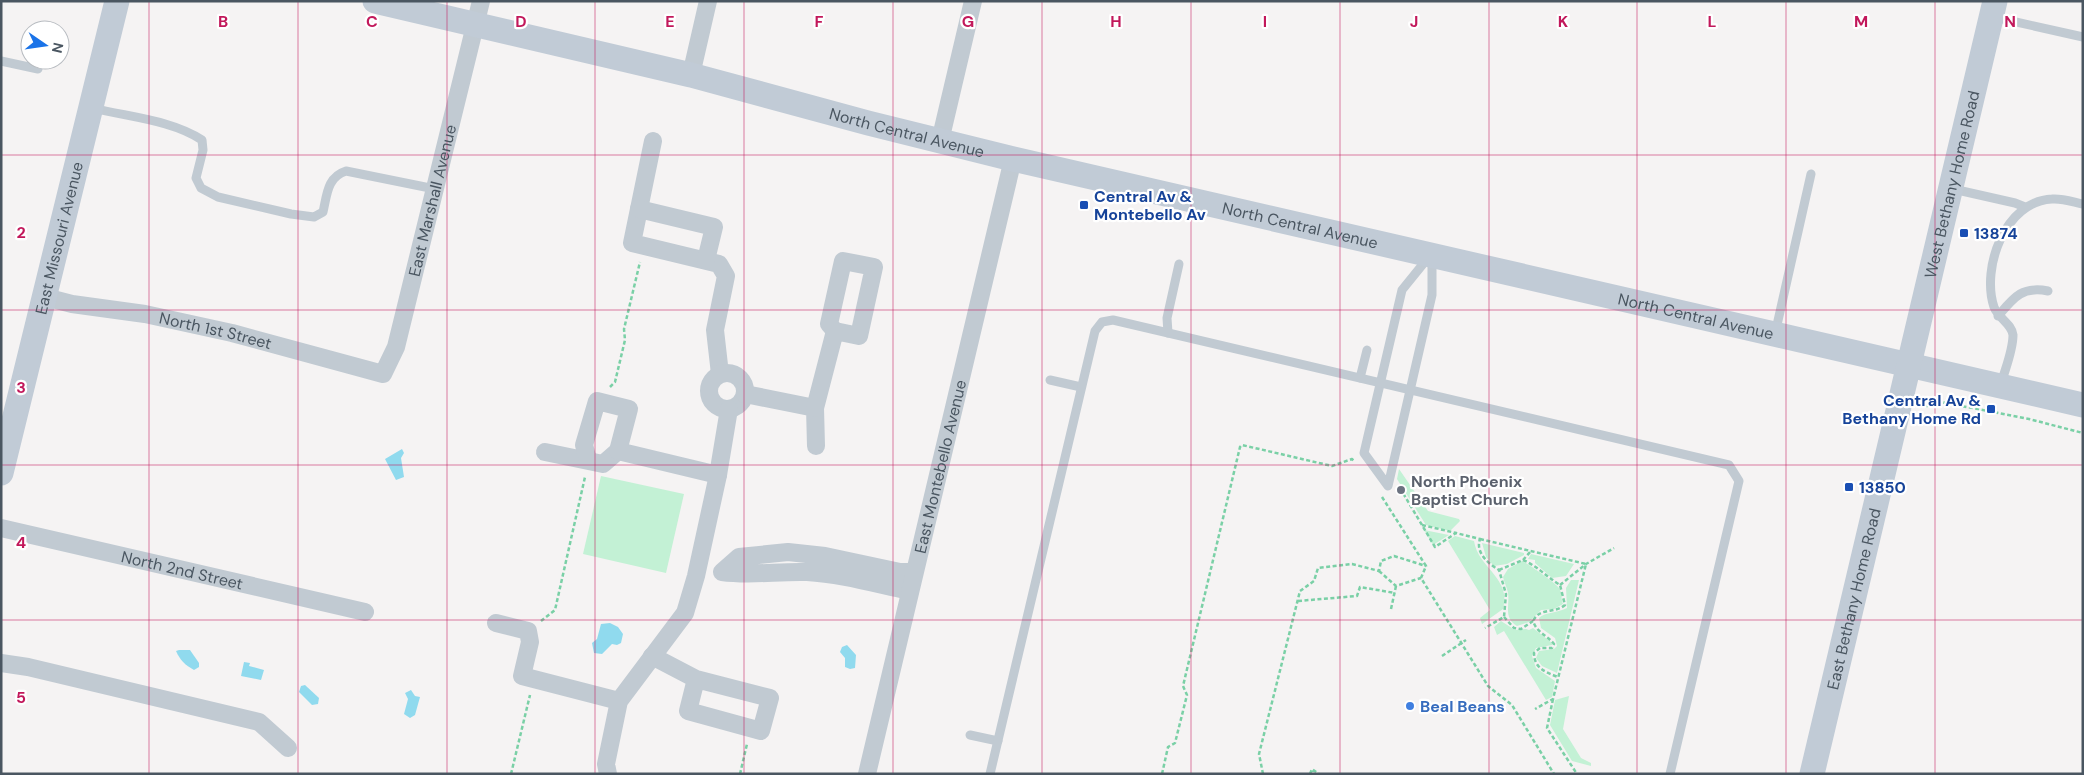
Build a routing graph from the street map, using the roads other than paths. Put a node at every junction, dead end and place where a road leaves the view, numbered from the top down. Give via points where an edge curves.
1 (118, 1) edge
2 (375, 1) edge
3 (708, 1) edge
4 (973, 1) edge
5 (1993, 9) edge
6 (478, 13) edge
7 (2083, 37) edge
8 (1, 61) edge
9 (20, 65) edge
10 (691, 75) junction
11 (93, 108) junction
12 (653, 141) dead end
13 (940, 141) junction
14 (1013, 159) junction
15 (1812, 174) dead end
16 (435, 189) junction
17 (1950, 189) junction
18 (2083, 204) edge
19 (2025, 207) junction
20 (639, 209) junction
21 (1432, 253) junction
22 (706, 260) junction
23 (1179, 264) dead end
24 (2048, 291) dead end
25 (45, 297) junction
26 (1998, 316) junction
27 (835, 331) dead end
28 (1168, 333) junction
29 (1775, 334) junction
30 (1367, 350) dead end
31 (1908, 365) junction
32 (383, 374) joint
33 (720, 374) junction
34 (1360, 378) junction
35 (1050, 380) dead end
36 (1380, 383) junction
37 (2000, 386) junction
38 (1081, 387) junction
39 (1410, 390) junction
40 (745, 394) junction
41 (2083, 405) edge
42 (815, 408) junction
43 (729, 410) junction
44 (816, 446) dead end
45 (618, 451) junction
46 (545, 452) dead end
47 (588, 460) junction
48 (1, 473) edge
49 (718, 475) junction
50 (1, 528) edge
51 (722, 572) junction
52 (914, 572) junction
53 (696, 576) junction
54 (910, 592) junction
55 (365, 612) dead end
56 (496, 623) dead end
57 (652, 656) junction
58 (1, 663) edge
59 (696, 680) junction
60 (619, 701) junction
61 (970, 735) dead end
62 (998, 741) junction
63 (288, 748) dead end
64 (608, 774) edge
65 (868, 774) edge
66 (990, 774) edge
67 (1670, 774) edge
68 (1812, 774) edge

1 - 11 main road, East Missouri Avenue
2 - 6 main road, North Central Avenue
3 - 10 street
4 - 13 street
5 - 7 lane
5 - 17 main road, West Bethany Home Road
6 - 10 main road, North Central Avenue
6 - 16 street, East Marshall Avenue
8 - 9 lane
10 - 13 main road, North Central Avenue
11 - 16 lane via 166,125 202,140 203,150 196,178 201,188 218,197 314,217 323,212 335,174 346,171
11 - 25 main road, East Missouri Avenue
12 - 20 street
13 - 14 main road, North Central Avenue
14 - 21 main road, North Central Avenue
14 - 52 street, East Montebello Avenue
15 - 29 lane
16 - 32 street, East Marshall Avenue via 396,347
17 - 19 lane
17 - 31 main road, West Bethany Home Road
18 - 19 lane via 2052,198
19 - 26 lane via 2008,226 1994,260 1992,295
20 - 22 street via 632,243
20 - 22 street via 714,227
21 - 29 main road, North Central Avenue
21 - 36 lane via 1402,290
21 - 39 lane via 1432,295
22 - 33 street via 719,264 726,276 715,330
23 - 28 lane via 1167,318
24 - 26 lane via 2027,290
25 - 32 street, North 1st Street via 232,333
25 - 48 main road, East Missouri Avenue
26 - 37 lane via 2012,329 2013,337
27 - 42 street
28 - 34 lane
28 - 38 lane via 1113,320 1102,322 1095,331
29 - 31 main road, North Central Avenue
30 - 34 lane
31 - 37 main road, North Central Avenue
31 - 68 main road, East Bethany Home Road
33 - 40 street via 729,373 740,378
33 - 43 street via 709,384 709,397 717,407
34 - 36 lane
35 - 38 lane
36 - 39 lane
36 - 39 lane via 1364,453 1388,486
37 - 41 main road, North Central Avenue
38 - 62 lane
39 - 67 lane via 1729,465 1739,481
40 - 42 street
40 - 43 street via 740,405
42 - 44 street
43 - 49 street
45 - 47 street via 603,464
45 - 47 street via 629,409 597,401 584,445
45 - 49 street
46 - 47 street
49 - 53 street
50 - 55 street, North 2nd Street
51 - 52 street via 739,557 788,552
51 - 53 street
51 - 54 street via 740,575 833,574
52 - 54 street, East Montebello Avenue
53 - 57 street via 685,613
54 - 65 street, East Montebello Avenue
56 - 60 street via 528,631 530,642 522,676
57 - 59 street
57 - 60 street
58 - 63 street via 259,722
59 - 59 street via 770,698 761,731 688,711
60 - 64 street via 606,764
61 - 62 lane
62 - 66 lane

